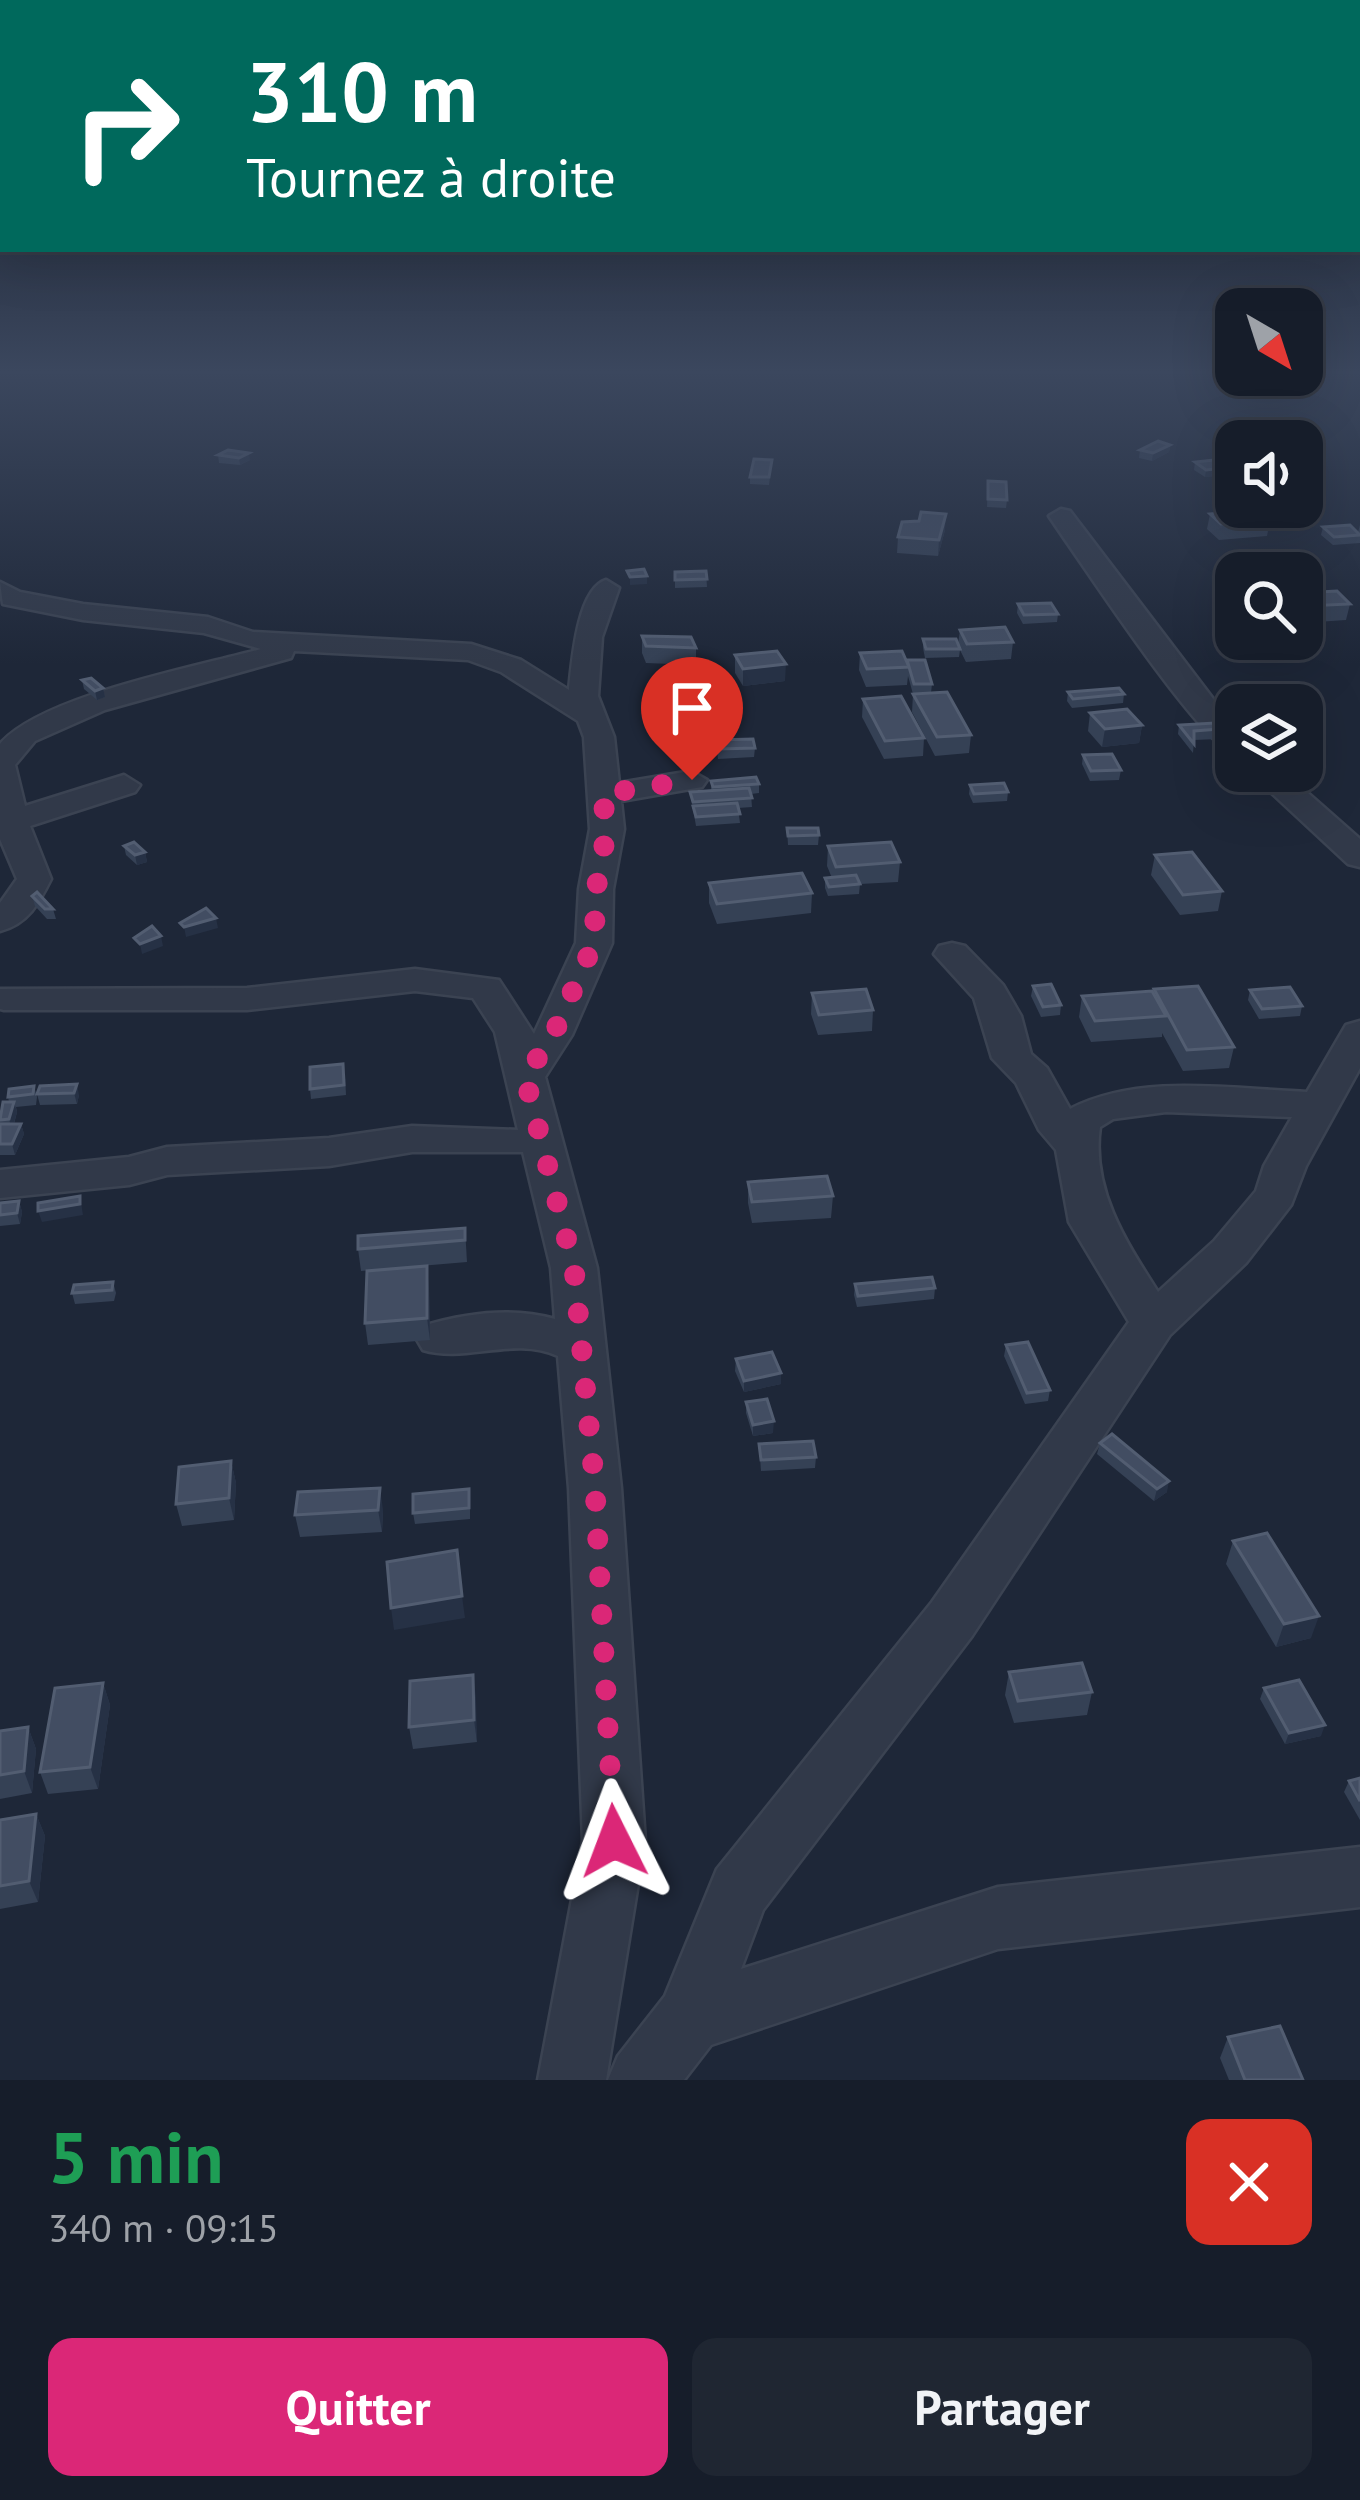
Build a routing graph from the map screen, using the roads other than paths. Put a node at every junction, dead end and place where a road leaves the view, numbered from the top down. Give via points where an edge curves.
1 (1061, 517) dead end
2 (606, 588) dead end
3 (0, 590) edge
4 (334, 645) junction
5 (591, 716) junction
6 (1215, 724) edge
7 (0, 765) edge
8 (692, 780) dead end
9 (108, 788) dead end
10 (1296, 792) edge
11 (602, 794) junction
12 (16, 820) junction
13 (1360, 857) edge
14 (0, 920) edge
15 (952, 954) dead end
16 (4, 999) dead end
17 (1360, 1033) edge
18 (525, 1077) junction
19 (1335, 1102) edge
20 (511, 1142) dead end
21 (1076, 1146) junction
22 (0, 1184) edge
23 (1153, 1323) junction
24 (440, 1338) dead end
25 (581, 1347) junction
26 (1360, 1876) edge
27 (688, 2019) junction
28 (572, 2080) edge
29 (642, 2080) edge

1 - 6 street
2 - 5 street via 588,638 583,696
3 - 4 street via 82,612 208,625 249,640
4 - 5 street via 471,652 511,666
4 - 7 street via 254,658 95,704 24,736
5 - 11 street
7 - 12 street
8 - 11 street
9 - 12 street
10 - 13 street
11 - 18 street via 607,829 594,943
12 - 14 street via 22,866 34,879 22,903
15 - 21 street via 990,993 1012,1058
16 - 18 street via 247,999 415,980 486,988 514,1033
17 - 19 street
18 - 25 street via 574,1268
19 - 21 street via 1166,1100 1103,1108 1080,1120
19 - 23 street via 1230,1252
20 - 22 street via 412,1139
21 - 23 street via 1091,1222
23 - 27 street via 952,1619 739,1892
24 - 25 street via 487,1328 551,1331
25 - 28 street via 614,1841
26 - 27 street via 998,1918
27 - 29 street

